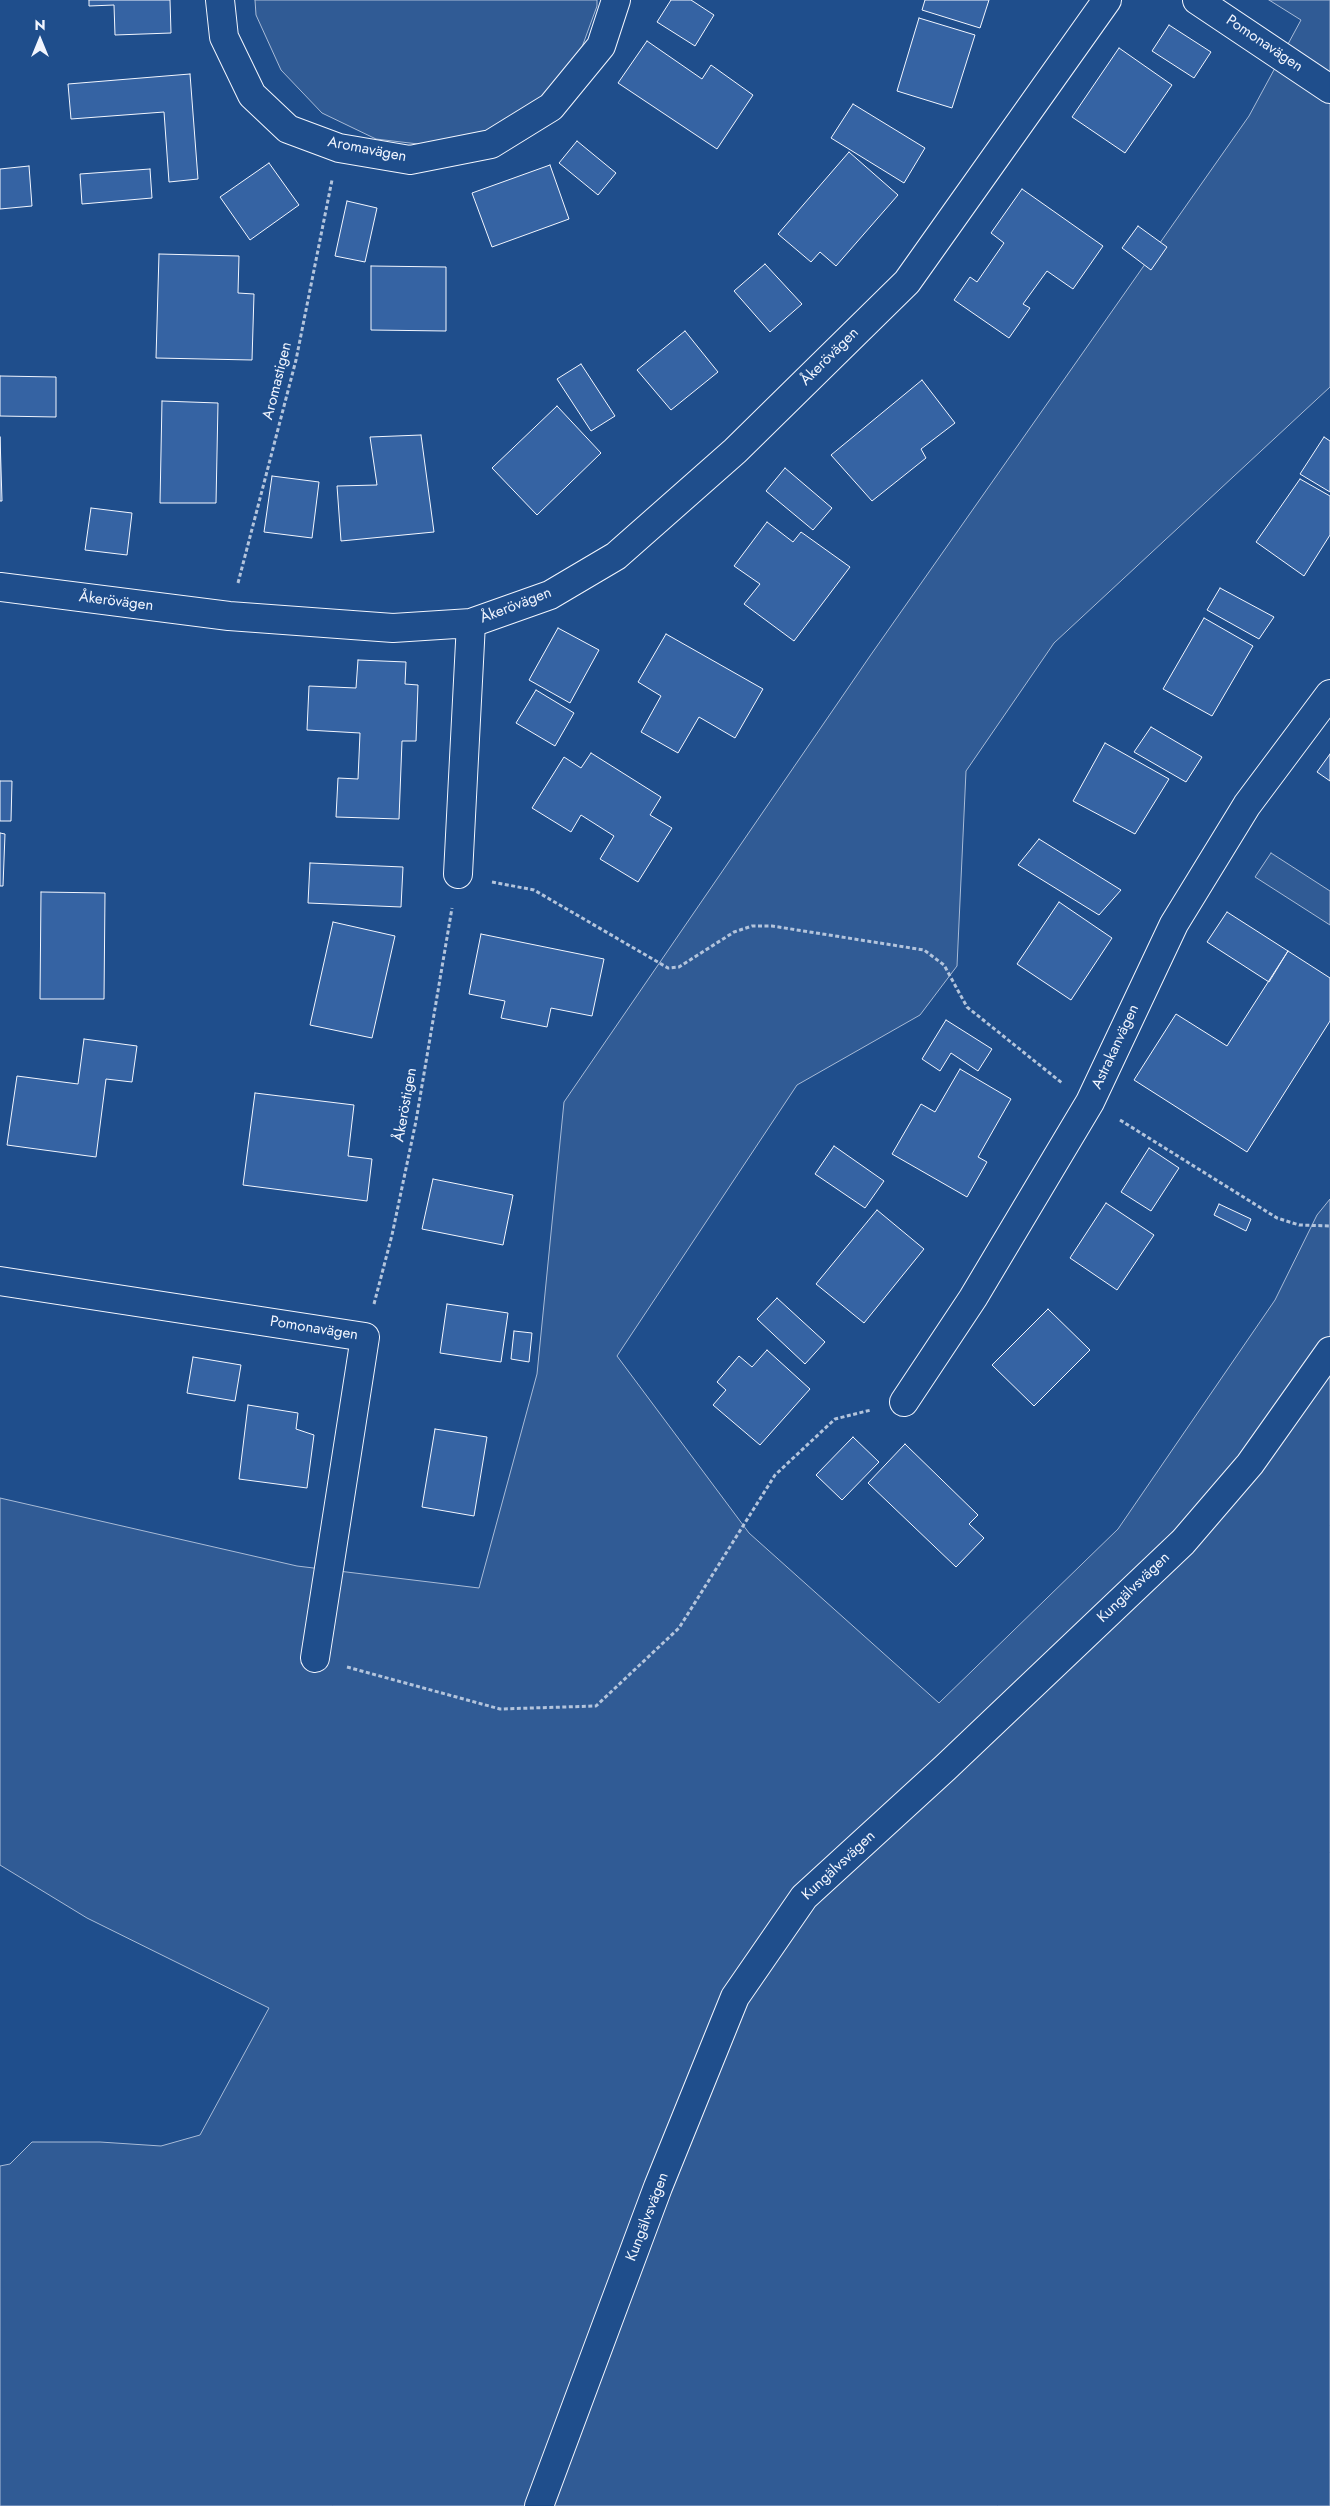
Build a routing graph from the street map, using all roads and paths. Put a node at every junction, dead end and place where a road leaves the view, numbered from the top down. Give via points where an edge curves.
1 (220, 0) edge
2 (616, 0) edge
3 (1107, 0) edge
4 (1197, 0) edge
5 (1330, 89) edge
6 (339, 148) junction
7 (0, 587) edge
8 (229, 616) junction
9 (471, 623) junction
10 (1330, 694) edge
11 (458, 874) junction
12 (1090, 1102) junction
13 (1330, 1226) edge
14 (0, 1281) edge
15 (365, 1337) junction
16 (1330, 1351) edge
17 (904, 1402) joint
18 (315, 1658) joint
19 (540, 2506) edge

1 - 6 street, Aromavägen via 224,36 252,95 288,129
2 - 6 street, Aromavägen via 601,46 550,107 491,144 410,160
3 - 9 street, Åkerövägen via 907,282 735,451 616,556 550,595
4 - 5 street, Pomonavägen
6 - 8 path, Aromastigen via 296,360
7 - 8 street, Åkerövägen
8 - 9 street, Åkerövägen via 393,628
9 - 11 street, Åkerövägen
10 - 12 street, Astrakanvägen via 1247,805 1174,924
11 - 12 path via 534,890 668,968 679,967 734,932 752,926 772,926 924,950 944,965 967,1007
11 - 15 path, Åkeröstigen via 416,1121 392,1235
12 - 13 path via 1277,1218 1299,1225
12 - 17 street, Astrakanvägen via 972,1298
14 - 15 street, Pomonavägen
15 - 18 street, Pomonavägen
16 - 19 street, Kungälvsvägen via 1250,1464 1183,1542 804,1897 735,1997 658,2187
17 - 18 path via 835,1419 775,1475 680,1628 596,1706 500,1709

